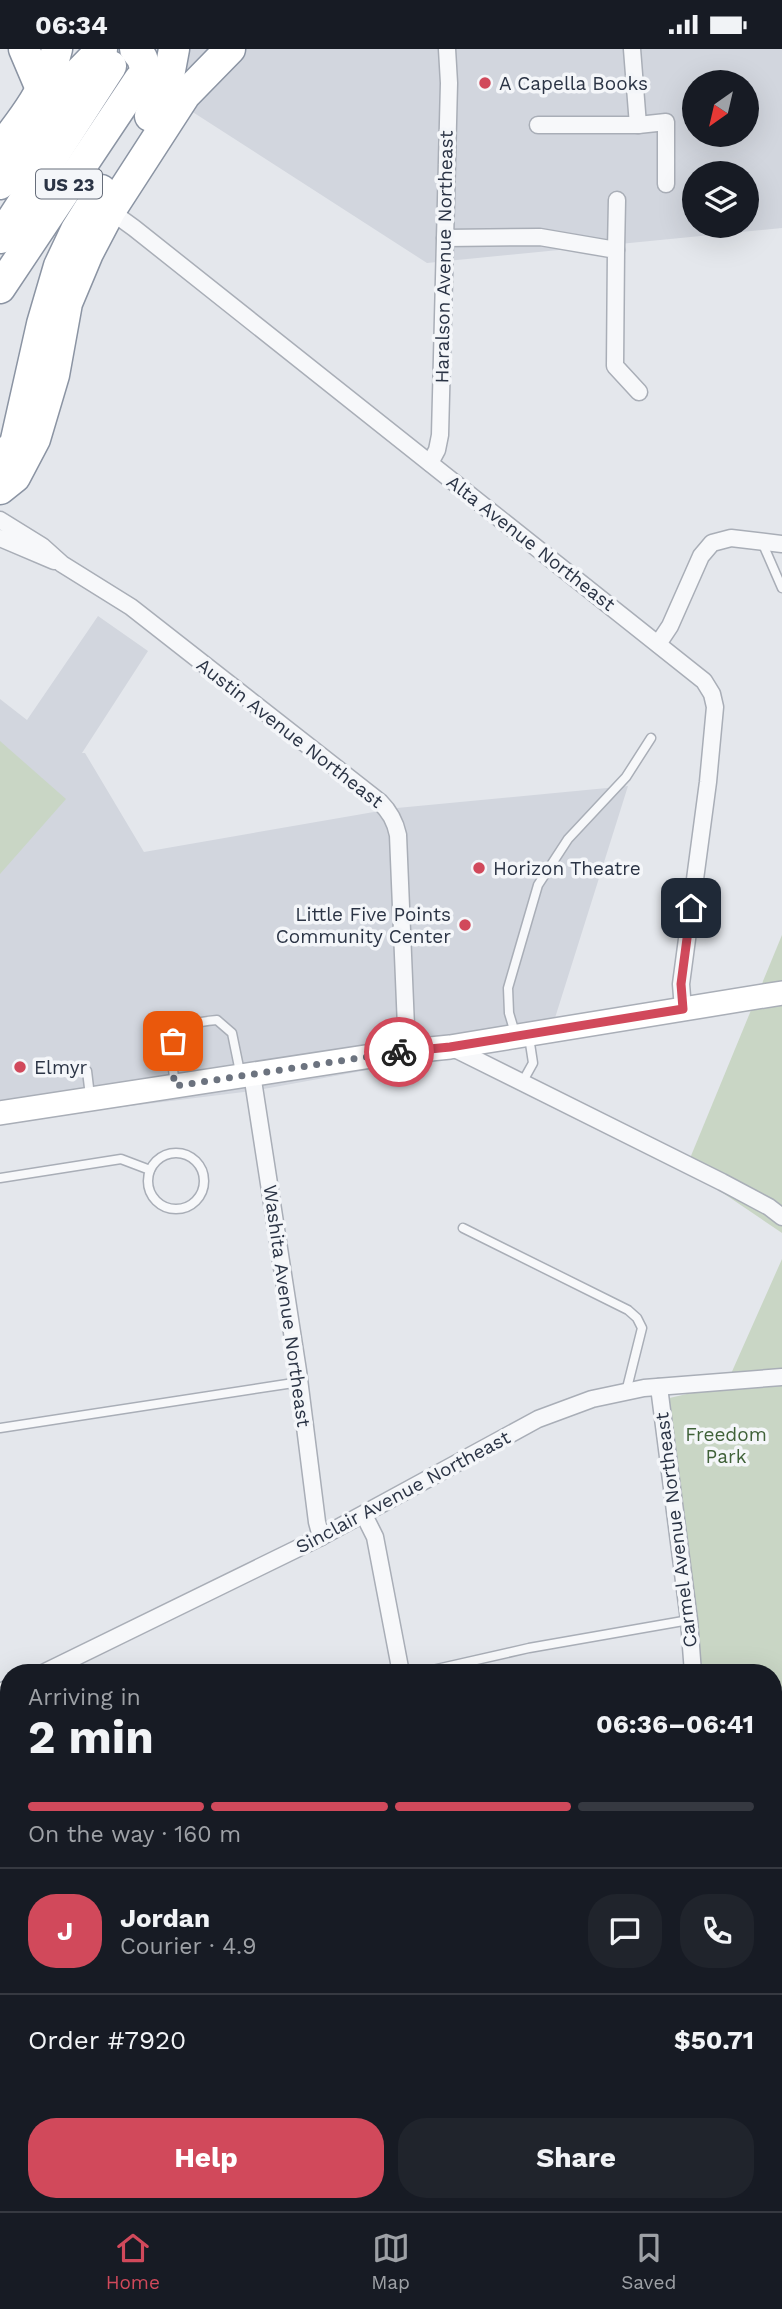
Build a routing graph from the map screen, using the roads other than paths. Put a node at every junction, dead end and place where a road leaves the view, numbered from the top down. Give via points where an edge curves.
1 (24, 49) edge
2 (57, 49) edge
3 (72, 49) edge
4 (174, 49) edge
5 (190, 49) edge
6 (230, 49) edge
7 (447, 49) edge
8 (632, 49) edge
9 (116, 55) edge
10 (139, 80) dead end
11 (54, 87) junction
12 (185, 96) junction
13 (155, 108) junction
14 (538, 125) dead end
15 (638, 125) junction
16 (0, 148) edge
17 (0, 184) edge
18 (666, 184) dead end
19 (617, 200) dead end
20 (102, 205) junction
21 (0, 238) edge
22 (444, 239) junction
23 (616, 250) junction
24 (0, 288) edge
25 (639, 392) dead end
26 (430, 463) junction
27 (2, 478) edge
28 (3, 528) edge
29 (762, 542) junction
30 (782, 544) edge
31 (782, 587) edge
32 (658, 644) junction
33 (651, 738) dead end
34 (782, 993) edge
35 (683, 1009) junction
36 (522, 1035) junction
37 (450, 1047) junction
38 (407, 1051) junction
39 (87, 1071) dead end
40 (246, 1075) junction
41 (523, 1081) junction
42 (175, 1086) junction
43 (90, 1099) junction
44 (0, 1113) edge
45 (150, 1170) junction
46 (0, 1178) edge
47 (782, 1217) edge
48 (463, 1228) dead end
49 (782, 1377) edge
50 (300, 1383) junction
51 (659, 1387) junction
52 (626, 1392) junction
53 (0, 1428) edge
54 (364, 1515) junction
55 (321, 1537) junction
56 (689, 1620) junction
57 (61, 1664) edge
58 (399, 1664) edge
59 (459, 1664) edge
60 (692, 1664) edge

1 - 11 highway
2 - 11 highway
3 - 11 highway
4 - 13 highway via 166,92
5 - 12 highway
6 - 12 highway
7 - 22 street, Haralson Avenue Northeast
8 - 15 street
9 - 11 highway
9 - 13 highway via 142,58
9 - 21 highway, US 23
10 - 24 highway, US 23
11 - 16 highway
11 - 17 highway via 31,145
12 - 20 highway
13 - 20 highway
14 - 15 street
15 - 18 street via 666,122
19 - 23 street
20 - 26 street, Alta Avenue Northeast
20 - 27 highway via 67,303 54,375 34,439 15,477
22 - 23 street via 540,237
22 - 26 street, Haralson Avenue Northeast via 440,435
23 - 25 street via 615,366
26 - 32 street, Alta Avenue Northeast
27 - 28 street, Austin Avenue Northeast
28 - 38 street, Austin Avenue Northeast via 42,546 131,607 389,811 398,835
29 - 30 street
29 - 31 lane
29 - 32 street via 731,538 712,543 701,556
32 - 35 street, Alta Avenue Northeast via 704,681 715,707 681,984
33 - 36 lane via 626,777 568,839 538,885 508,988 509,1013
34 - 35 street
35 - 36 street
36 - 37 street
36 - 41 lane via 533,1063
37 - 38 street
37 - 41 street
38 - 40 street
39 - 43 lane
40 - 42 street
40 - 42 lane via 232,1033 217,1020 194,1022 181,1029 173,1041 170,1053
40 - 50 street, Washita Avenue Northeast
41 - 47 street
42 - 43 street
43 - 44 street
45 - 45 lane via 163,1156 180,1153 197,1163 203,1173 201,1192 183,1208 167,1207 149,1189
45 - 46 lane via 121,1159
48 - 52 lane via 638,1318 642,1328
49 - 51 street, Sinclair Avenue Northeast
50 - 53 lane
50 - 55 street, Washita Avenue Northeast
51 - 52 street, Sinclair Avenue Northeast
51 - 56 street, Carmel Avenue Northeast
52 - 54 street, Sinclair Avenue Northeast via 538,1419
54 - 55 street, Sinclair Avenue Northeast
54 - 58 street via 375,1537
55 - 57 street, Sinclair Avenue Northeast
56 - 59 lane
56 - 60 street, Carmel Avenue Northeast

